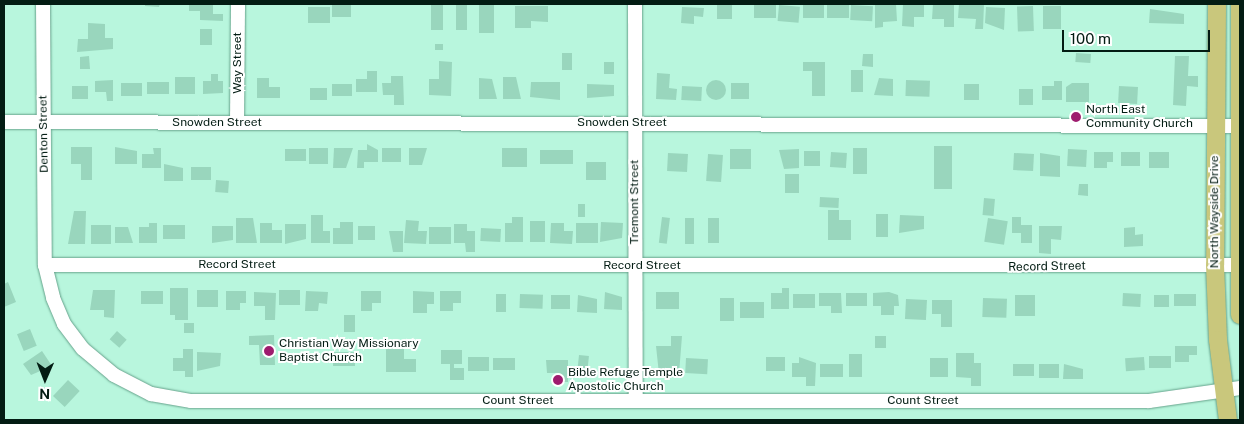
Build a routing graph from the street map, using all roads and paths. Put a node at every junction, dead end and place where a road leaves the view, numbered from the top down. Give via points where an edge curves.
1 (43, 4) edge
2 (238, 4) edge
3 (635, 4) edge
4 (1216, 4) edge
5 (1240, 4) edge
6 (4, 122) edge
7 (44, 122) junction
8 (238, 123) junction
9 (635, 123) junction
10 (1215, 126) junction
11 (1240, 126) edge
12 (1240, 182) edge
13 (45, 265) junction
14 (1215, 265) junction
15 (1239, 265) junction
16 (635, 266) junction
17 (1240, 315) edge
18 (1232, 389) edge
19 (636, 401) junction
20 (1228, 420) edge

1 - 7 street, Denton Street
2 - 8 street, Way Street
3 - 9 street, Tremont Street
4 - 10 main road, North Wayside Drive
5 - 11 main road, North Wayside Drive
6 - 7 street, Snowden Street
7 - 8 street, Snowden Street
7 - 13 street, Denton Street
8 - 9 street, Snowden Street
9 - 10 street, Snowden Street
9 - 16 street, Tremont Street
10 - 11 street, Snowden Street
10 - 14 main road, North Wayside Drive
11 - 12 main road, North Wayside Drive
12 - 15 main road, North Wayside Drive
13 - 16 street, Record Street
13 - 19 street, Count Street via 64,324 83,349 114,375 152,394 191,401
14 - 15 street, Record Street
14 - 16 street, Record Street
14 - 18 main road, North Wayside Drive
15 - 17 main road, North Wayside Drive
16 - 19 street, Tremont Street
18 - 19 street, Count Street via 1148,401
18 - 20 main road, North Wayside Drive

